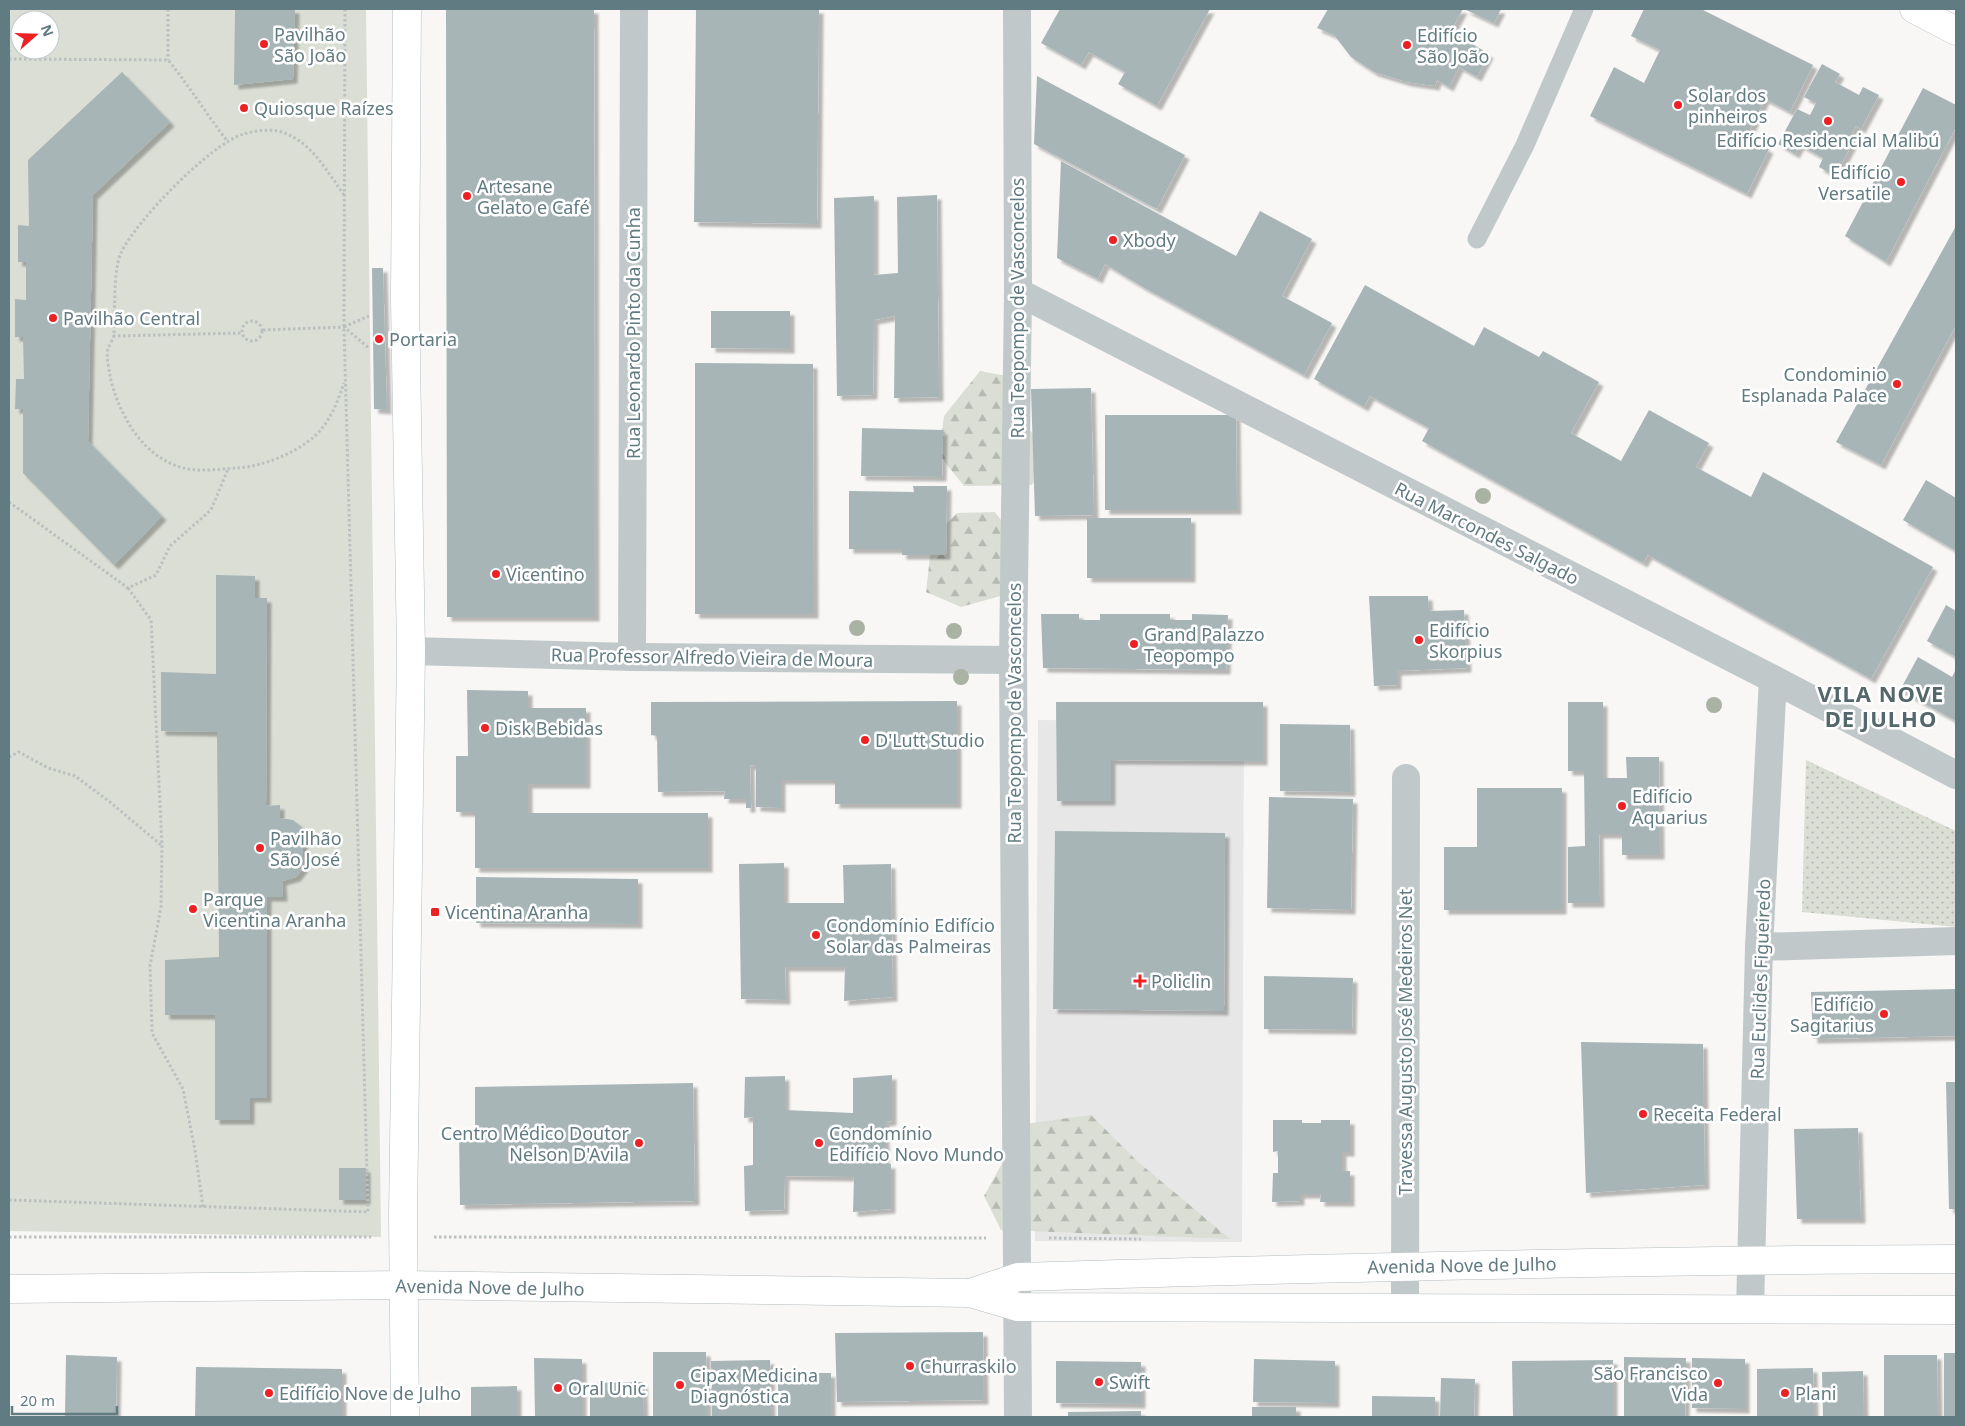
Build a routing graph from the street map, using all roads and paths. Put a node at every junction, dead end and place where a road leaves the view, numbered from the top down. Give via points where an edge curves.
1 (168, 9) edge
2 (345, 9) edge
3 (407, 9) edge
4 (634, 9) edge
5 (1017, 9) edge
6 (1584, 9) edge
7 (1914, 9) edge
8 (1956, 31) edge
9 (9, 50) edge
10 (9, 60) edge
11 (168, 60) junction
12 (228, 142) junction
13 (345, 197) junction
14 (1477, 239) dead end
15 (1018, 292) junction
16 (369, 316) dead end
17 (344, 327) junction
18 (263, 330) junction
19 (242, 333) junction
20 (114, 336) junction
21 (370, 349) dead end
22 (346, 380) junction
23 (228, 469) junction
24 (9, 502) edge
25 (128, 588) junction
26 (411, 651) junction
27 (632, 657) junction
28 (1013, 660) junction
29 (1773, 679) junction
30 (9, 757) edge
31 (1956, 775) edge
32 (1406, 778) dead end
33 (162, 845) junction
34 (1956, 941) edge
35 (1759, 947) junction
36 (9, 1200) edge
37 (203, 1207) junction
38 (1751, 1260) junction
39 (1956, 1260) edge
40 (1405, 1265) junction
41 (1018, 1276) junction
42 (404, 1285) junction
43 (9, 1289) edge
44 (970, 1293) junction
45 (1405, 1307) junction
46 (1018, 1308) junction
47 (1750, 1310) junction
48 (1956, 1310) edge
49 (405, 1417) edge
50 (1018, 1417) edge

1 - 11 path
2 - 13 path
3 - 26 main road via 405,299
4 - 27 street, Rua Leonardo Pinto da Cunha
5 - 15 street, Rua Teopompo de Vasconcelos
6 - 14 lane via 1525,145
7 - 8 main road
9 - 10 path
10 - 11 path
11 - 12 path
12 - 13 path via 244,134 278,131 312,150
12 - 20 path via 186,175 148,213 120,254
13 - 17 path
15 - 28 street, Rua Teopompo de Vasconcelos
15 - 29 street, Rua Marcondes Salgado
16 - 17 path
17 - 18 path
17 - 21 path
17 - 22 path
18 - 19 path via 261,337 252,342 246,340
18 - 19 path via 260,324 251,320 244,324
19 - 20 path
20 - 23 path via 108,350 108,366 115,395 127,421 142,442 177,467
22 - 23 path via 323,428 308,443 271,461
22 - 37 path via 368,1212
23 - 25 path via 211,510 170,546 156,575
24 - 25 path
25 - 33 path via 151,620
26 - 27 street, Rua Professor Alfredo Vieira de Moura
26 - 42 main road
27 - 28 street, Rua Professor Alfredo Vieira de Moura
28 - 41 street, Rua Teopompo de Vasconcelos
29 - 31 street, Rua Marcondes Salgado
29 - 35 street, Rua Euclides Figueiredo
30 - 33 path via 19,752 48,768 75,776
32 - 40 street, Travessa Augusto José Medeiros Net
33 - 37 path via 161,907 150,966 152,1033 182,1089 196,1150
34 - 35 street
35 - 38 street, Rua Euclides Figueiredo
36 - 37 path
38 - 39 main road, Avenida Nove de Julho
38 - 40 main road, Avenida Nove de Julho
38 - 47 street, Rua Euclides Figueiredo
40 - 41 main road, Avenida Nove de Julho
40 - 45 street, Travessa Augusto José Medeiros Net
41 - 44 main road, Avenida Nove de Julho
41 - 46 street, Rua Teopompo de Vasconcelos
42 - 43 main road, Avenida Nove de Julho
42 - 44 main road, Avenida Nove de Julho
42 - 49 main road
44 - 46 main road, Avenida Nove de Julho
45 - 46 main road, Avenida Nove de Julho
45 - 47 main road, Avenida Nove de Julho
46 - 50 street, Rua Teopompo de Vasconcelos
47 - 48 main road, Avenida Nove de Julho

